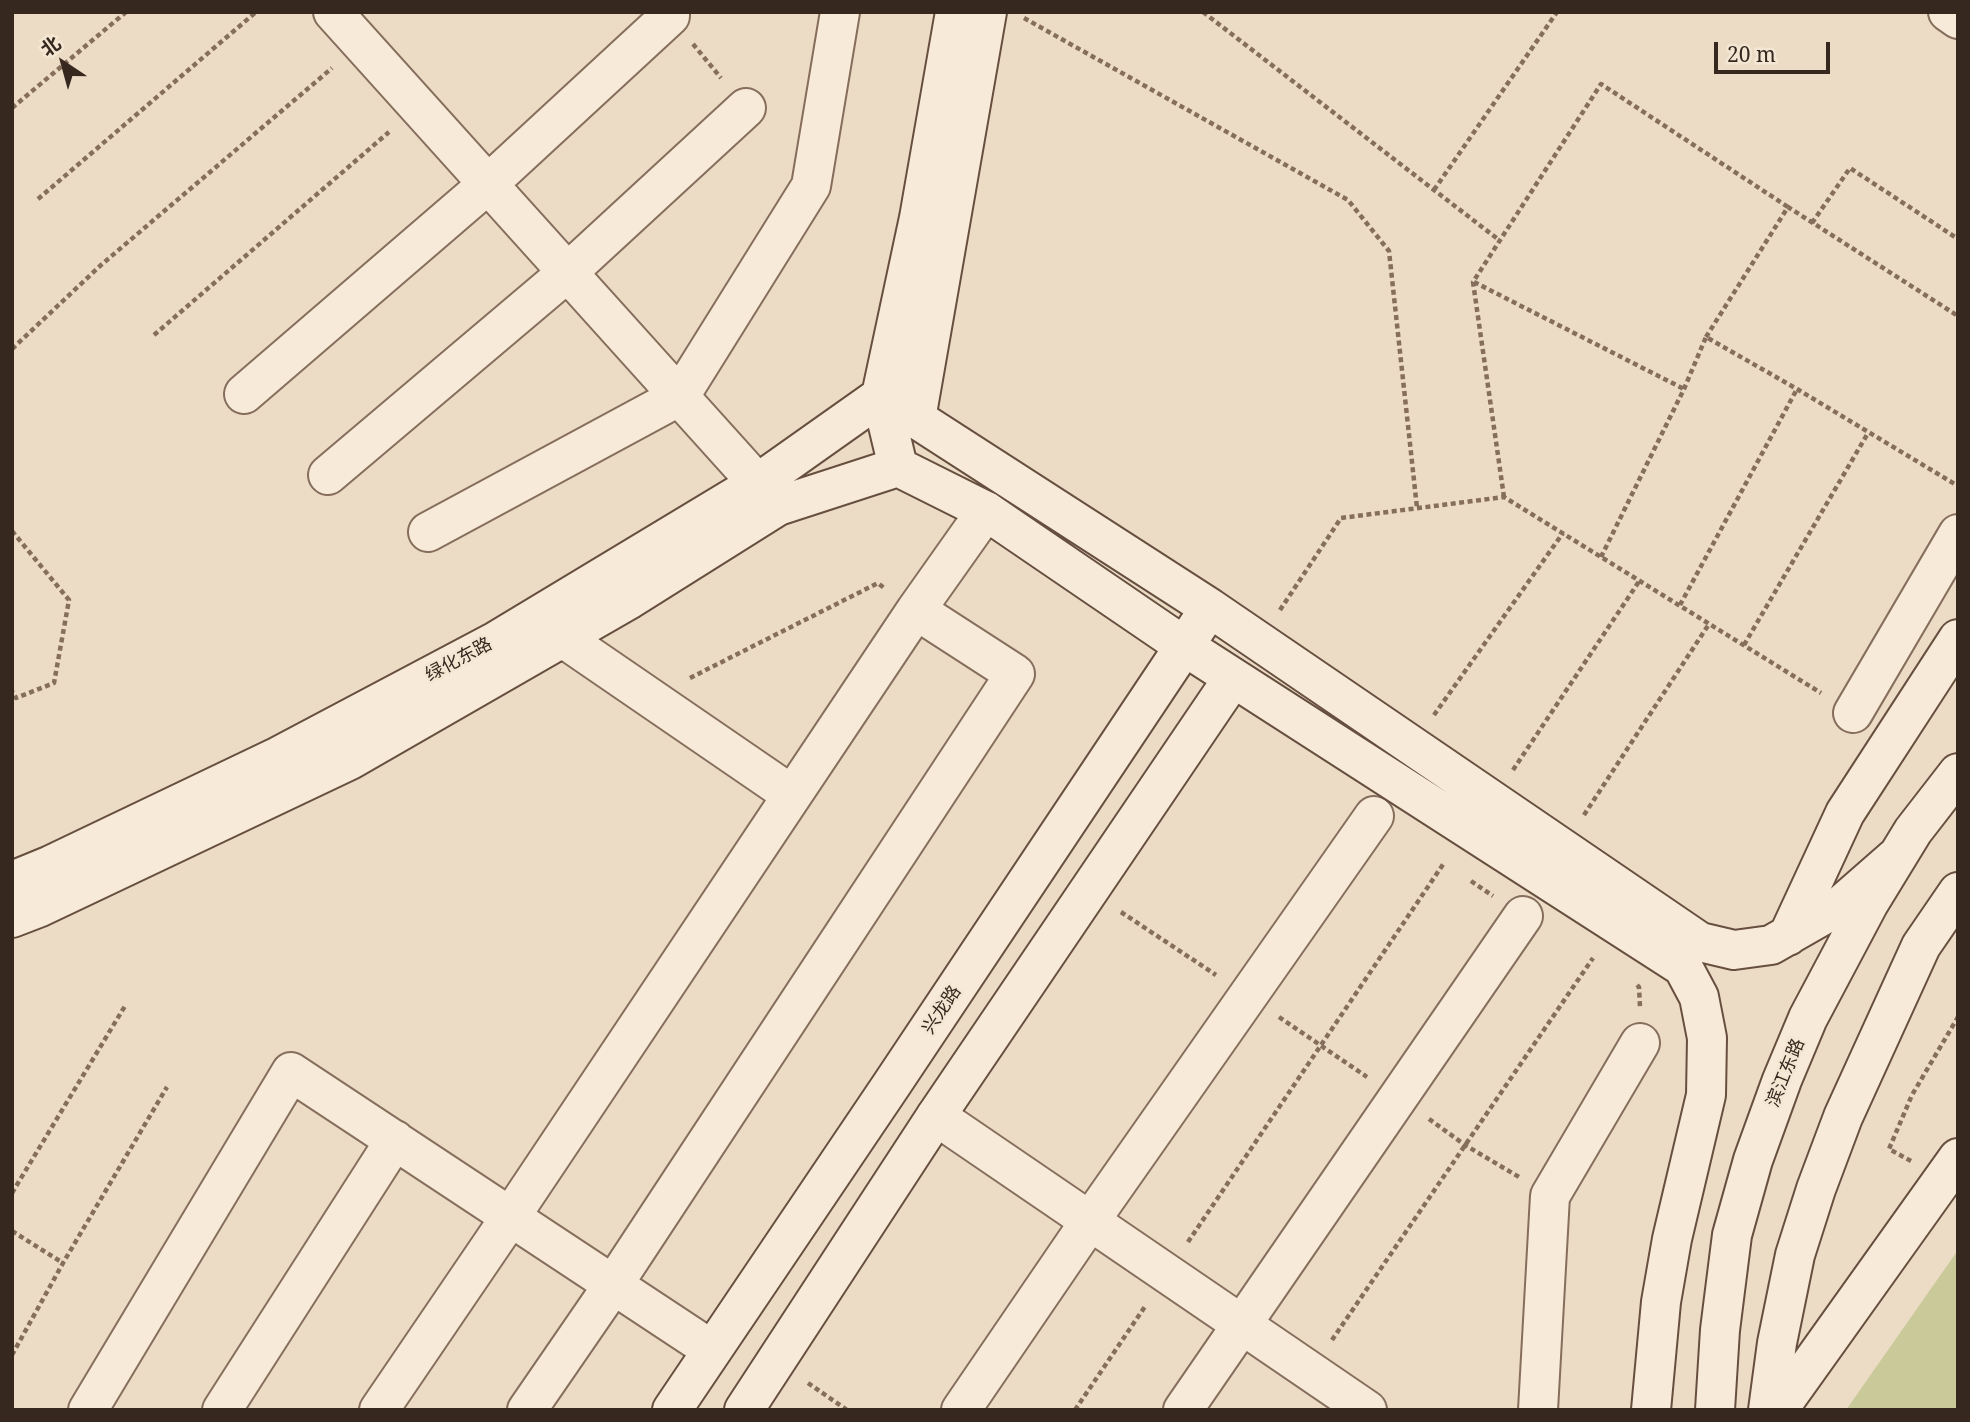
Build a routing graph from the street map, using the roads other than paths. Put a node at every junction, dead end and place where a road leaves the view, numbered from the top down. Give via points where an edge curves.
1 (334, 12) edge
2 (670, 12) edge
3 (840, 12) edge
4 (955, 12) edge
5 (987, 12) edge
6 (1948, 12) edge
7 (1958, 19) edge
8 (746, 108) dead end
9 (488, 184) junction
10 (568, 272) junction
11 (244, 394) dead end
12 (680, 396) junction
13 (881, 396) junction
14 (916, 418) junction
15 (898, 467) junction
16 (328, 475) dead end
17 (768, 494) junction
18 (986, 511) junction
19 (428, 532) dead end
20 (1958, 534) edge
21 (1210, 608) junction
22 (916, 611) junction
23 (563, 638) junction
24 (1958, 639) edge
25 (1184, 646) junction
26 (1233, 678) junction
27 (1853, 713) road end
28 (1958, 773) edge
29 (792, 795) junction
30 (1374, 816) dead end
31 (1897, 856) junction
32 (12, 881) edge
33 (1958, 892) edge
34 (1523, 916) road end
35 (12, 918) edge
36 (1788, 936) junction
37 (1640, 1043) road end
38 (936, 1116) junction
39 (395, 1140) junction
40 (1958, 1158) edge
41 (510, 1216) junction
42 (1090, 1221) junction
43 (613, 1284) junction
44 (1242, 1325) junction
45 (712, 1350) junction
46 (88, 1410) edge
47 (222, 1410) edge
48 (379, 1410) edge
49 (527, 1410) edge
50 (671, 1410) edge
51 (744, 1410) edge
52 (961, 1410) edge
53 (1184, 1410) edge
54 (1367, 1410) edge
55 (1538, 1410) edge
56 (1651, 1410) edge
57 (1716, 1410) edge
58 (1768, 1410) edge
59 (1777, 1410) edge

1 - 9 street
2 - 9 street
3 - 12 street via 811,186
4 - 13 street via 919,218
5 - 14 street
6 - 7 street
8 - 10 street
9 - 10 street
9 - 11 street
10 - 12 street
10 - 16 street
12 - 17 street
12 - 19 street
13 - 14 street
13 - 15 street
13 - 17 street, 绿化东路
14 - 21 street
15 - 17 street, 绿化东路
15 - 18 street
17 - 23 street, 绿化东路 via 630,599
17 - 32 street, 绿化东路 via 681,531 471,654 275,758
18 - 22 street
18 - 25 street
20 - 27 street
21 - 25 street, 兴龙路
21 - 36 street via 1700,942 1734,950 1771,945
22 - 29 street
22 - 43 street via 1015,674
23 - 29 street
23 - 35 street, 绿化东路 via 350,760
24 - 36 street via 1844,813
25 - 26 street
25 - 45 street, 兴龙路
26 - 38 street
26 - 56 street via 1683,967 1699,997 1707,1038 1706,1095 1672,1239
28 - 31 street, 滨江东路
29 - 41 street
30 - 42 street
31 - 36 street via 1841,905
31 - 57 street, 滨江东路 via 1808,1018 1753,1160 1732,1235
33 - 58 street via 1921,946 1843,1117 1816,1189 1795,1255
34 - 44 street
37 - 55 street via 1550,1196
38 - 42 street
38 - 51 street
39 - 41 street
39 - 46 street via 291,1072
39 - 47 street
40 - 59 street
41 - 43 street
41 - 48 street
42 - 44 street
42 - 52 street
43 - 45 street
43 - 49 street
44 - 53 street
44 - 54 street
45 - 50 street, 兴龙路

